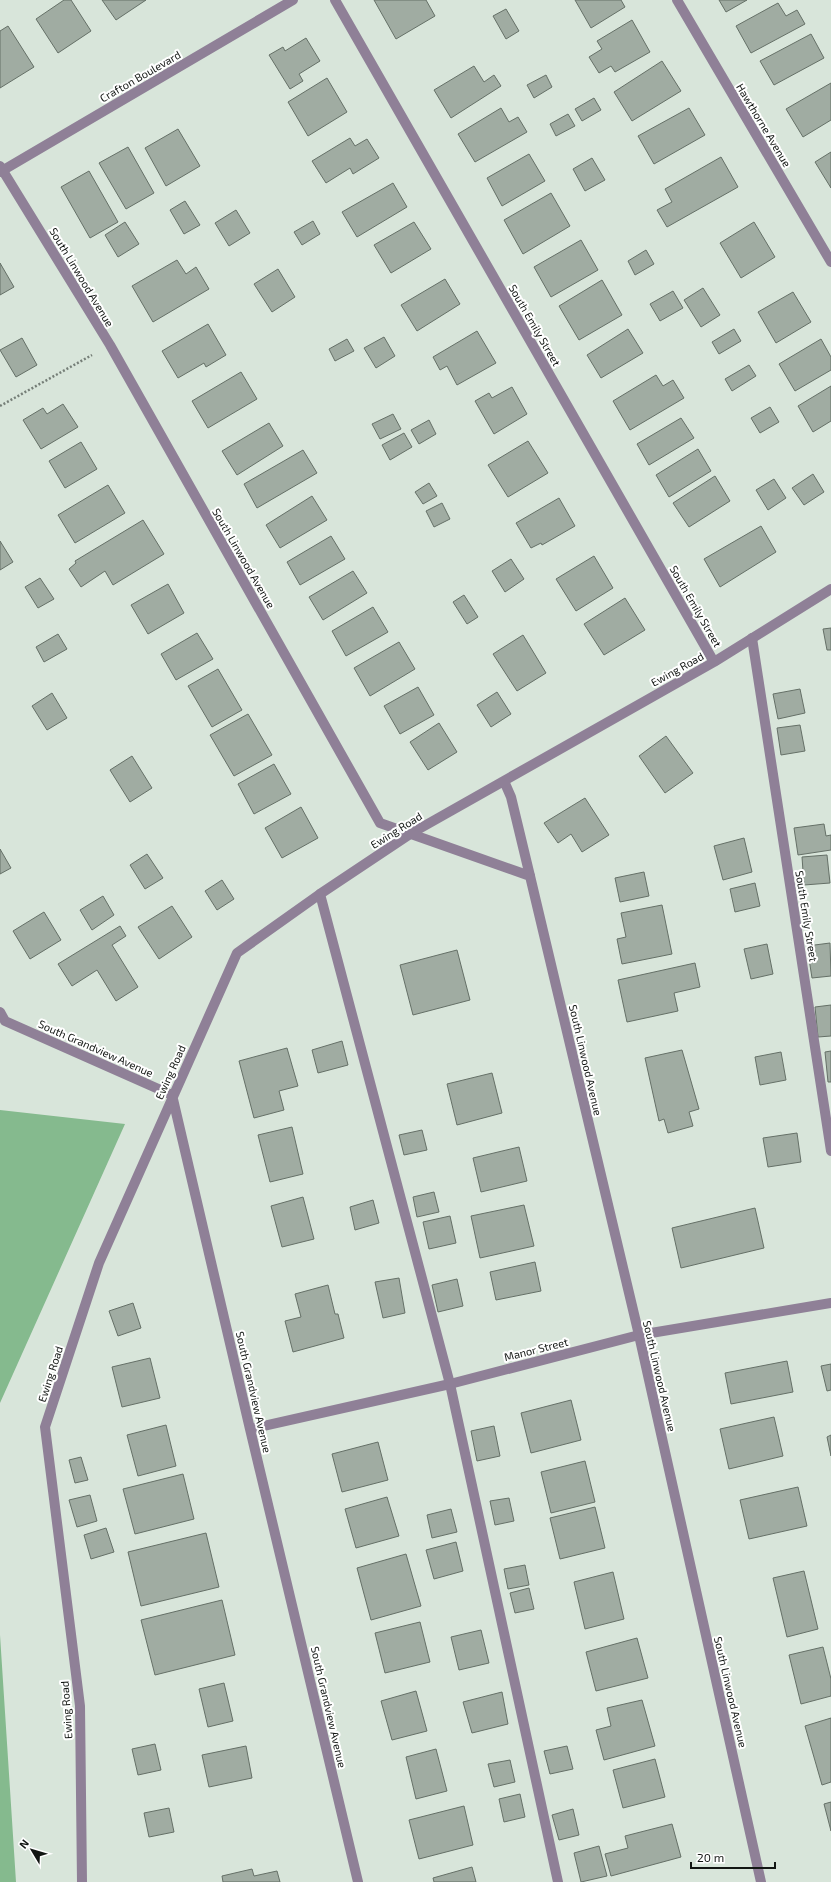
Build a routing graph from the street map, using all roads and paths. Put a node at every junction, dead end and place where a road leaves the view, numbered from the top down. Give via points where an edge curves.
1 (293, 0) edge
2 (335, 0) edge
3 (677, 0) edge
4 (1, 169) edge
5 (831, 262) edge
6 (110, 345) junction
7 (0, 406) edge
8 (831, 589) edge
9 (752, 638) junction
10 (714, 662) junction
11 (504, 781) junction
12 (410, 834) junction
13 (530, 876) junction
14 (320, 894) junction
15 (0, 1012) edge
16 (172, 1095) junction
17 (831, 1151) edge
18 (831, 1303) edge
19 (639, 1335) junction
20 (450, 1384) junction
21 (250, 1429) junction
22 (82, 1882) edge
23 (358, 1882) edge
24 (558, 1882) edge
25 (761, 1882) edge

1 - 4 street, Crafton Boulevard
2 - 10 street, South Emily Street
3 - 5 street, Hawthorne Avenue
4 - 6 street, South Linwood Avenue
6 - 7 path
6 - 12 street, South Linwood Avenue via 380,822
8 - 9 street, Ewing Road
9 - 10 street, Ewing Road
9 - 17 street, South Emily Street
10 - 11 street, Ewing Road
11 - 12 street, Ewing Road
11 - 13 street, South Linwood Avenue via 511,797
12 - 13 street, South Linwood Avenue
12 - 14 street, Ewing Road
13 - 19 street, South Linwood Avenue
14 - 16 street, Ewing Road via 236,953
14 - 20 street
15 - 16 street, South Grandview Avenue via 5,1021
16 - 21 street, South Grandview Avenue
16 - 22 street, Ewing Road via 99,1263 45,1427 80,1706
18 - 19 street, Manor Street
19 - 20 street, Manor Street
19 - 25 street, South Linwood Avenue
20 - 21 street, Manor Street
20 - 24 street
21 - 23 street, South Grandview Avenue

